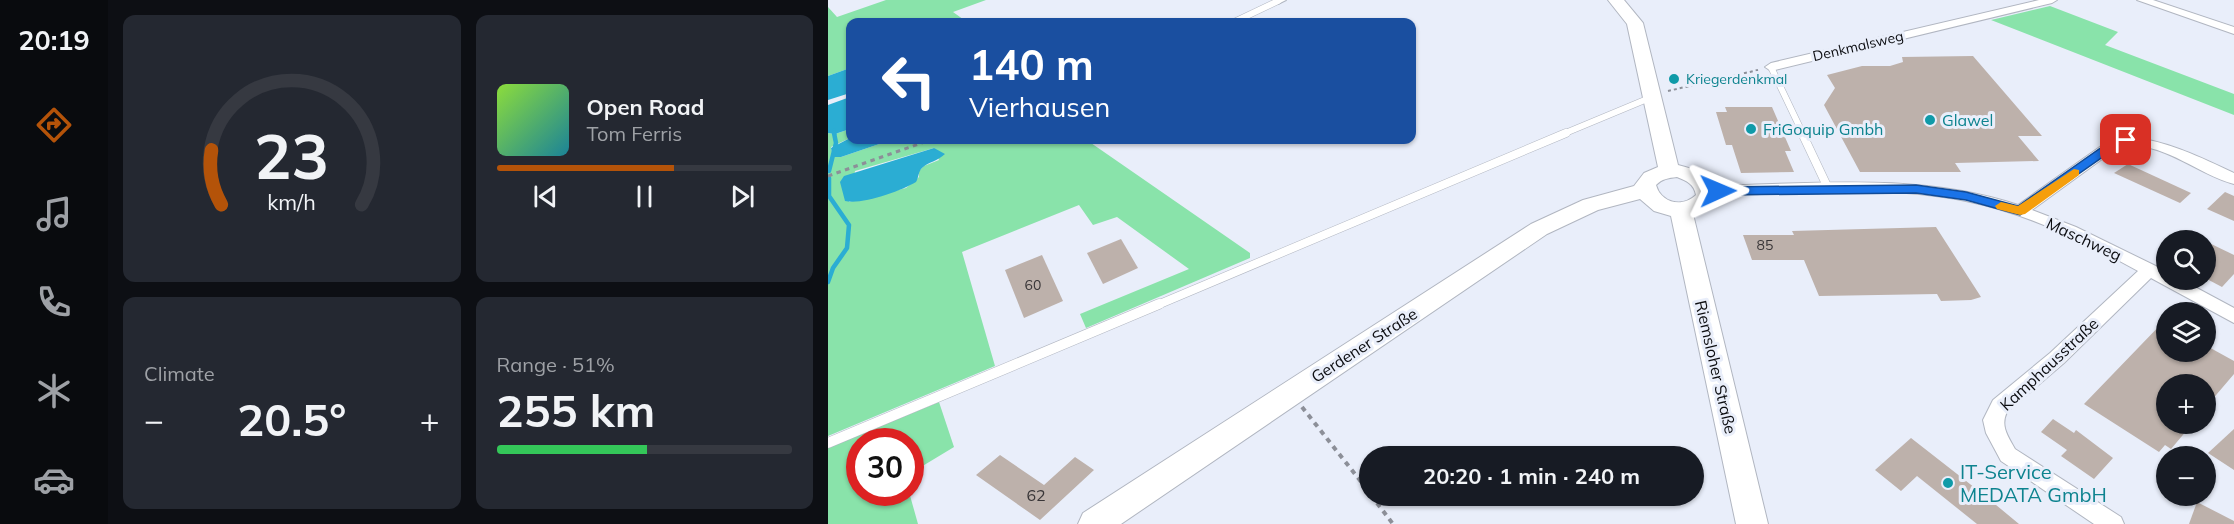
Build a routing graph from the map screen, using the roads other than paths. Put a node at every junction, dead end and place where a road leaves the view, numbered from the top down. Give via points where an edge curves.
1 (1616, 0) edge
2 (2052, 0) edge
3 (2142, 0) edge
4 (1280, 1) edge
5 (1243, 18) edge
6 (2234, 31) edge
7 (1771, 67) joint
8 (1658, 94) junction
9 (1669, 171) junction
10 (2234, 178) edge
11 (1828, 188) junction
12 (1646, 191) junction
13 (1707, 191) junction
14 (1681, 210) junction
15 (2020, 211) junction
16 (2148, 271) junction
17 (2233, 315) edge
18 (828, 443) edge
19 (1094, 524) edge
20 (1752, 524) edge
21 (2113, 524) edge

1 - 8 main road via 1635,24
2 - 7 street, Denkmalsweg
3 - 6 street
4 - 5 lane
7 - 11 lane
8 - 9 main road
8 - 18 lane
9 - 12 main road via 1648,180
9 - 13 main road via 1694,176
10 - 15 street via 2161,147 2126,140 2116,142
11 - 13 street, Maschweg
11 - 15 street, Maschweg via 1916,189 1966,196
12 - 14 main road via 1662,206
12 - 19 main road, Gerdener Straße via 1570,212 1539,229
13 - 14 main road via 1698,206
14 - 20 main road, Riemsloher Straße
15 - 16 street, Maschweg
16 - 17 street, Maschweg
16 - 21 street, Kamphausstraße via 2000,406 1993,420 2008,455

